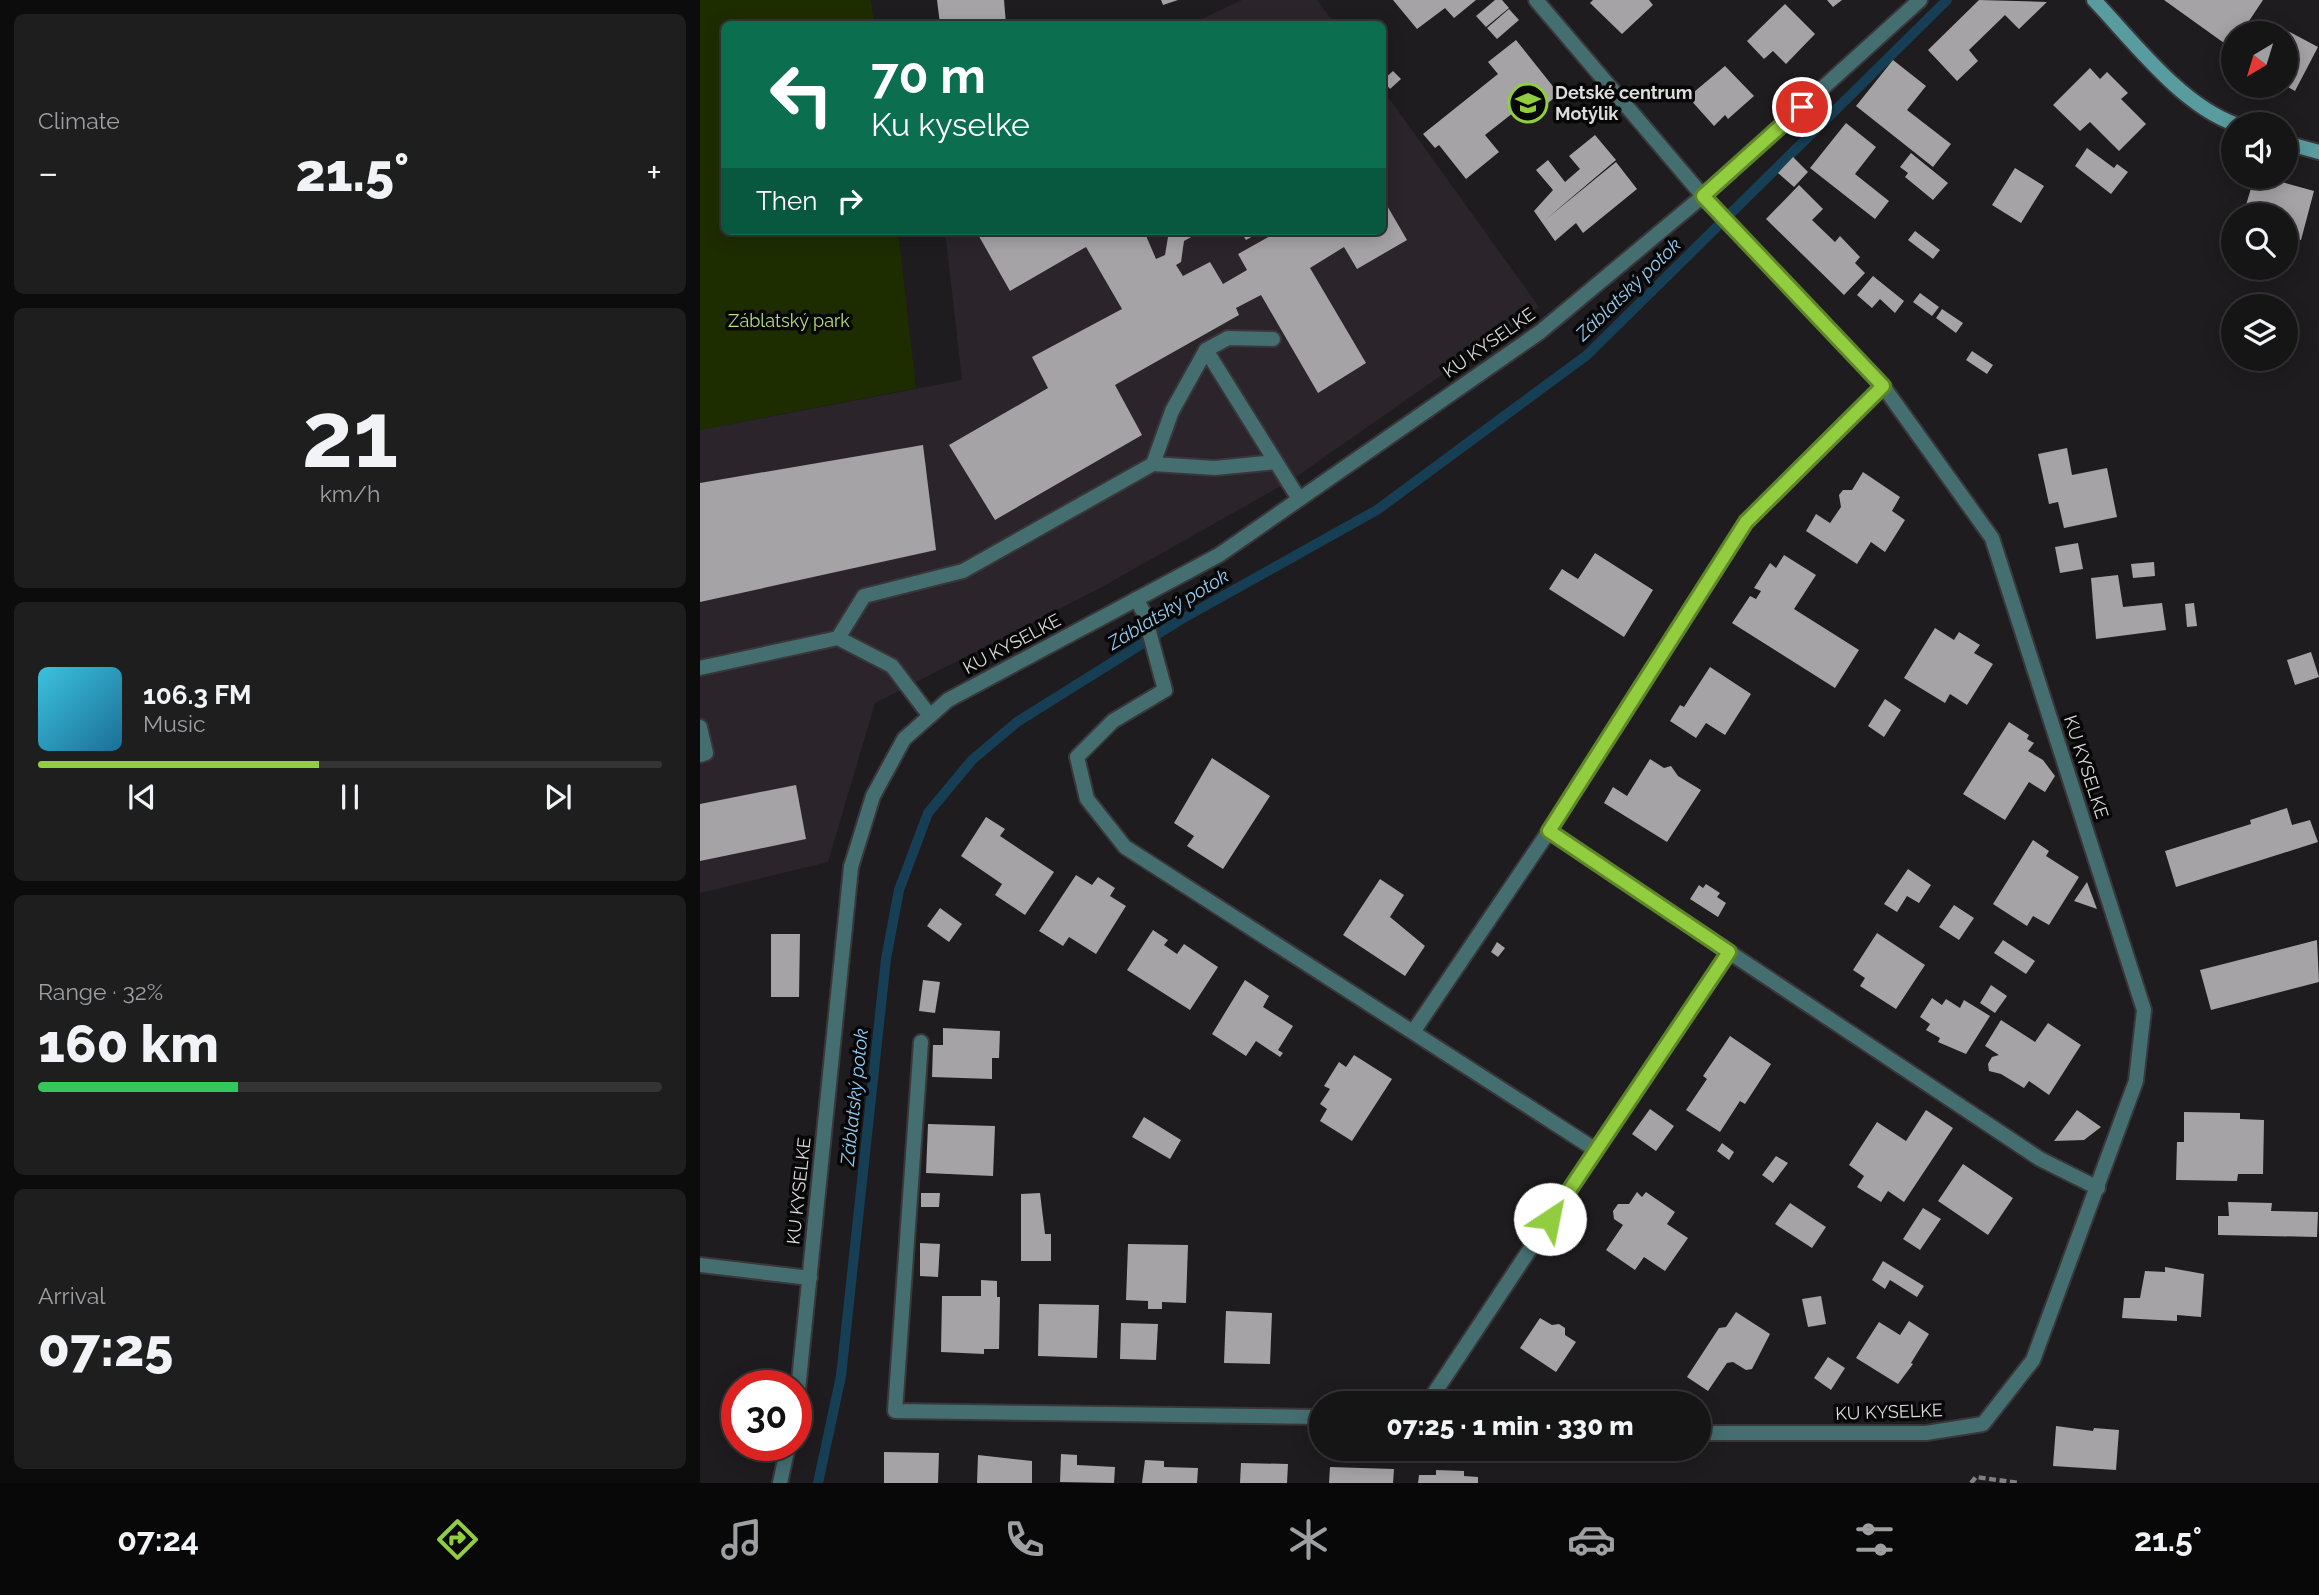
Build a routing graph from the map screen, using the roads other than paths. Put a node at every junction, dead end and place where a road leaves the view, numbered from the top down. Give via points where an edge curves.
1 (1536, 0) edge
2 (1920, 0) edge
3 (2094, 0) edge
4 (2221, 120) edge
5 (2298, 146) edge
6 (2319, 152) edge
7 (1703, 196) junction
8 (1273, 339) dead end
9 (1206, 350) junction
10 (1883, 386) junction
11 (1276, 462) junction
12 (1153, 464) junction
13 (1299, 499) junction
14 (1136, 599) junction
15 (838, 638) junction
16 (700, 668) edge
17 (930, 716) junction
18 (700, 727) edge
19 (700, 755) edge
20 (1549, 831) junction
21 (1729, 952) junction
22 (1413, 1032) junction
23 (921, 1042) dead end
24 (1596, 1150) junction
25 (2098, 1188) junction
26 (700, 1265) edge
27 (810, 1278) junction
28 (800, 1370) edge
29 (1436, 1391) edge
30 (1309, 1417) edge
31 (1711, 1433) edge
32 (785, 1461) edge
33 (780, 1483) edge

1 - 7 street
2 - 7 street, KU KYSELKE
3 - 4 street via 2183,91
5 - 6 street
7 - 10 street, KU KYSELKE
7 - 13 street, KU KYSELKE via 1539,332
8 - 9 street via 1227,338
9 - 11 street
9 - 12 street via 1172,411
10 - 20 street via 1746,522
10 - 25 street, KU KYSELKE via 1992,538 2144,1010 2136,1081
11 - 12 street via 1215,468
11 - 13 street
12 - 15 street via 963,571 864,596
13 - 14 street, KU KYSELKE via 1219,555
14 - 17 street, KU KYSELKE via 948,700
14 - 22 street via 1165,690 1113,721 1077,757 1087,799 1125,847
15 - 16 street
15 - 17 street via 892,666
17 - 27 street, KU KYSELKE via 904,739 873,796 851,867
18 - 19 street via 706,753
20 - 21 street
20 - 22 street
21 - 24 street
21 - 25 street via 2039,1159
22 - 24 street
23 - 30 street via 895,1411
24 - 29 street
25 - 31 street, KU KYSELKE via 2033,1360 1983,1424 1926,1433
26 - 27 street
27 - 28 street, KU KYSELKE
32 - 33 street

